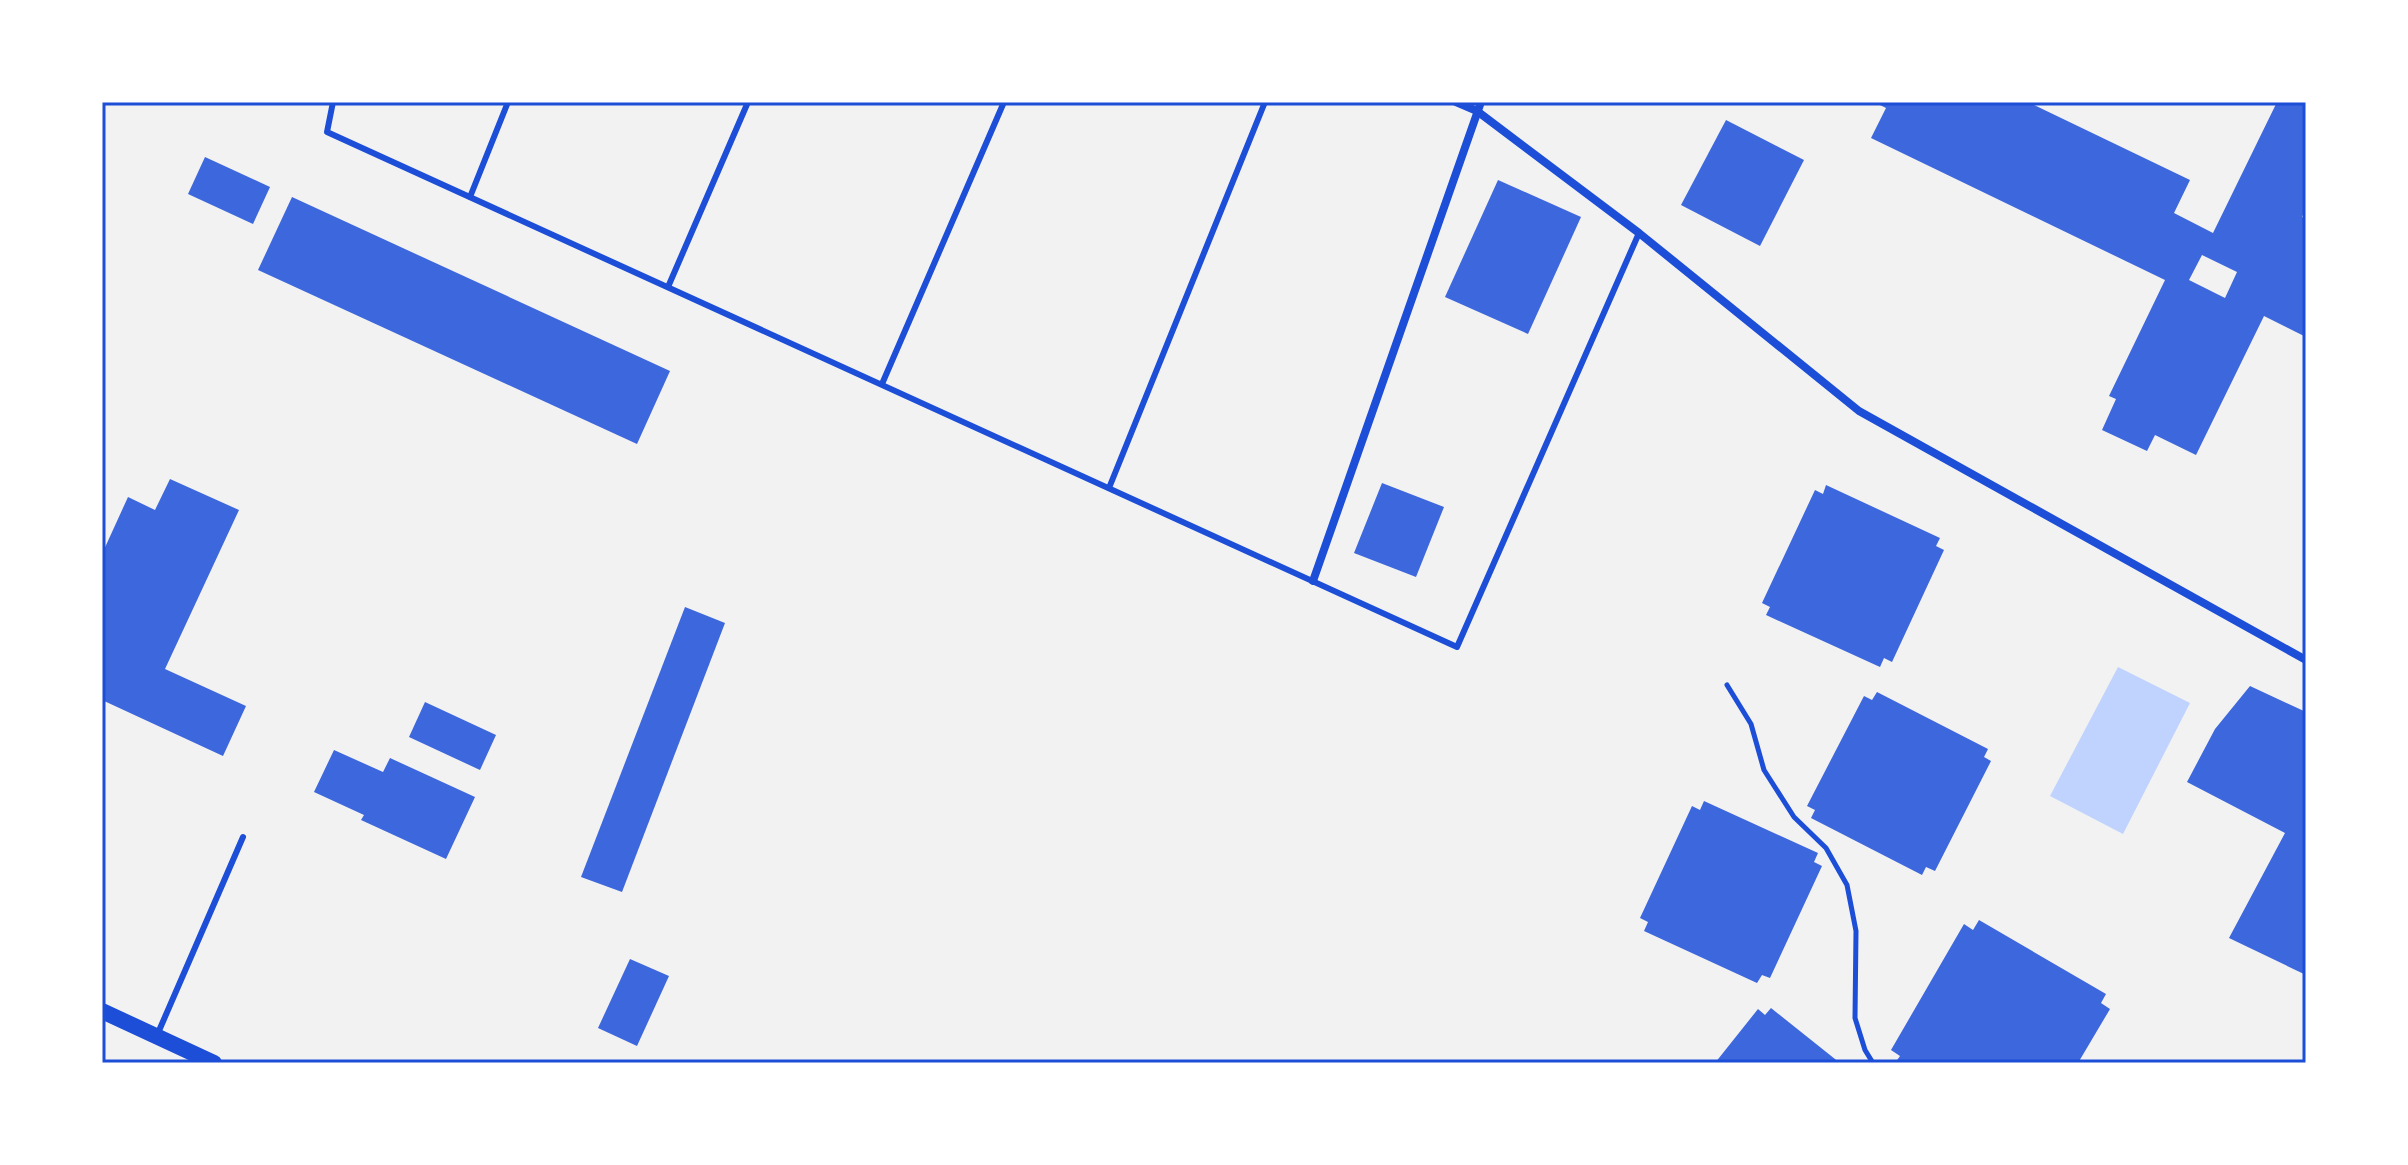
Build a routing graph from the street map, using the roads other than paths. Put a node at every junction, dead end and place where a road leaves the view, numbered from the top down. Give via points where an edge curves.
1 (333, 102) edge
2 (508, 102) edge
3 (748, 102) edge
4 (1004, 102) edge
5 (1265, 102) edge
6 (1456, 102) edge
7 (1479, 106) edge
8 (470, 197) junction
9 (1639, 233) junction
10 (668, 287) junction
11 (882, 384) junction
12 (1109, 488) junction
13 (1313, 581) junction
14 (2306, 660) edge
15 (243, 837) dead end
16 (102, 1011) edge
17 (157, 1036) junction
18 (214, 1063) edge

1 - 8 lane via 327,132
2 - 8 lane
3 - 10 lane
4 - 11 lane
5 - 12 lane
6 - 7 street
7 - 9 street
7 - 13 street
8 - 10 lane
9 - 13 lane via 1457,647
9 - 14 street via 1859,411
10 - 11 lane
11 - 12 lane
12 - 13 lane
15 - 17 lane
16 - 17 main road
17 - 18 main road

